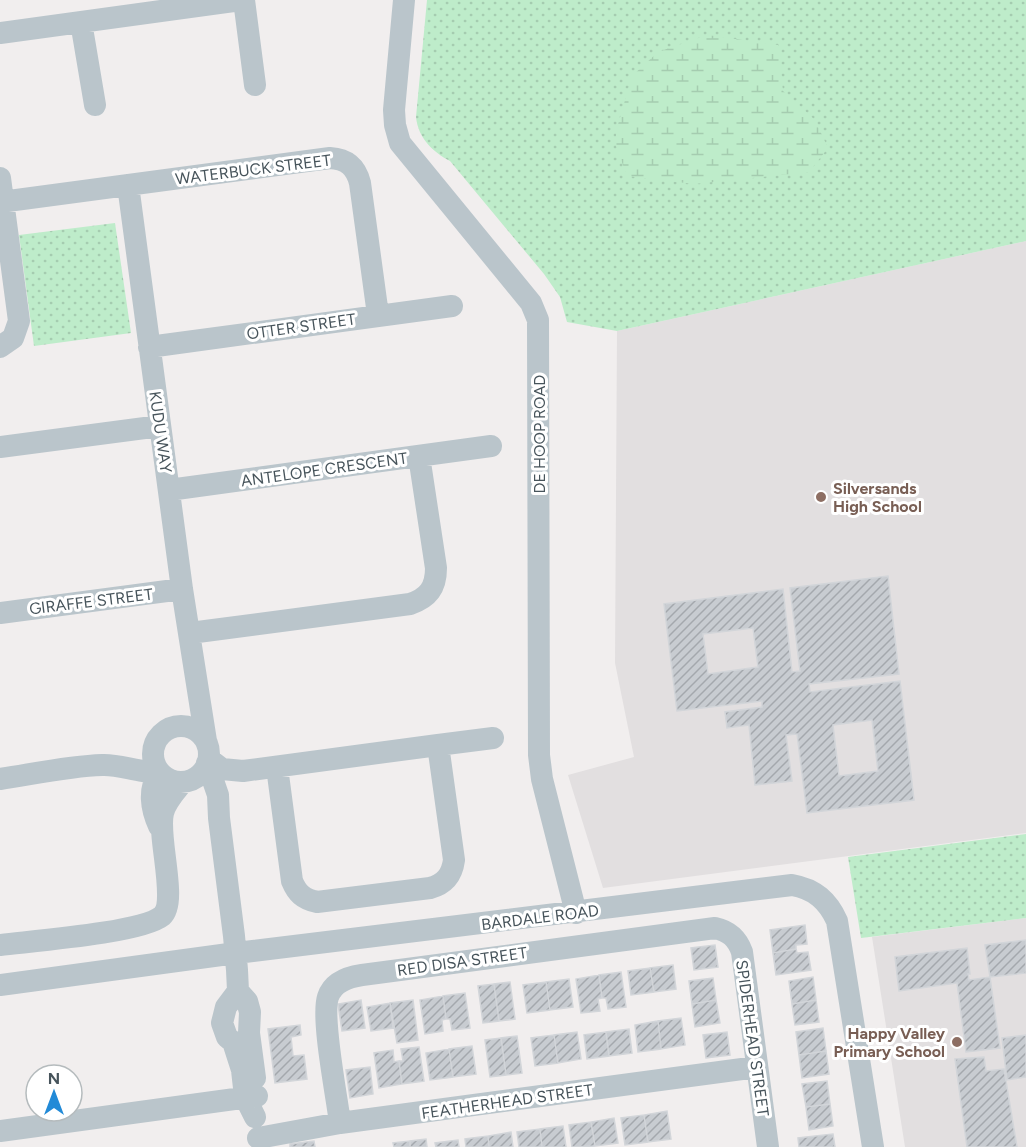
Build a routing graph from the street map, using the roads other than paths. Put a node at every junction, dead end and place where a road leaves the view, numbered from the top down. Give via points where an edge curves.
1 (242, 0) edge
2 (404, 0) edge
3 (188, 4) edge
4 (89, 14) edge
5 (0, 33) edge
6 (255, 85) dead end
7 (94, 105) dead end
8 (0, 178) edge
9 (128, 185) junction
10 (2, 202) edge
11 (452, 306) dead end
12 (378, 315) junction
13 (0, 347) edge
14 (149, 347) junction
15 (160, 426) junction
16 (491, 446) dead end
17 (0, 447) edge
18 (419, 456) junction
19 (169, 490) junction
20 (182, 589) junction
21 (0, 613) edge
22 (190, 633) junction
23 (195, 679) junction
24 (171, 729) junction
25 (493, 738) dead end
26 (438, 745) junction
27 (207, 754) junction
28 (102, 765) junction
29 (277, 767) junction
30 (237, 771) junction
31 (158, 772) junction
32 (0, 779) edge
33 (184, 782) junction
34 (218, 795) junction
35 (219, 818) junction
36 (161, 830) junction
37 (576, 913) junction
38 (729, 933) joint
39 (0, 945) edge
40 (236, 953) junction
41 (0, 985) edge
42 (757, 1067) junction
43 (255, 1119) edge
44 (340, 1123) junction
45 (0, 1131) edge
46 (768, 1147) edge
47 (873, 1147) edge

1 - 3 street
1 - 6 street
2 - 37 street, DE HOOP ROAD via 394,110 400,143 531,303 538,320 539,755
3 - 4 street
4 - 5 street
4 - 7 street
8 - 10 street
9 - 10 street, WATERBUCK STREET
9 - 12 street, WATERBUCK STREET via 330,158 346,161 356,170 360,183
9 - 14 street, KUDU WAY
10 - 13 street via 19,321 17,333
11 - 12 street, OTTER STREET
12 - 14 street, OTTER STREET
14 - 15 street, KUDU WAY
15 - 17 street
15 - 19 street, KUDU WAY
16 - 18 street
18 - 19 street, ANTELOPE CRESCENT
18 - 22 street, ANTELOPE CRESCENT via 436,568 435,583 426,596 410,604
19 - 20 street, KUDU WAY
20 - 21 street, GIRAFFE STREET
20 - 22 street, KUDU WAY
22 - 23 street, KUDU WAY
23 - 24 street, KUDU WAY via 189,704
23 - 27 street, KUDU WAY
24 - 27 street via 191,728 202,735
24 - 28 street
24 - 31 street, KUDU WAY via 159,735 153,748
25 - 26 street
26 - 29 street
26 - 29 street via 454,860 448,878 430,888 317,902 300,896 292,881
27 - 30 street via 222,769
27 - 33 street via 202,773
27 - 34 street, KUDU WAY
28 - 31 street
28 - 32 street
29 - 30 street
30 - 34 street via 222,784
31 - 33 street via 166,779
31 - 36 street, KUDU WAY via 151,790
33 - 35 street via 205,798
33 - 36 street via 164,808
34 - 35 street, KUDU WAY
35 - 40 street, KUDU WAY
36 - 39 street via 169,901 160,917 125,928
37 - 40 street, BARDALE ROAD
37 - 47 street, BARDALE ROAD via 781,885 802,887 823,899 837,921
38 - 42 street, SPIDERHEAD STREET via 742,952
38 - 44 street, RED DISA STREET via 707,928 344,978 331,990 327,1002
40 - 41 street, BARDALE ROAD
40 - 43 street, KUDU WAY via 238,991 250,1012 241,1037
42 - 44 street, FEATHERHEAD STREET
42 - 46 street, SPIDERHEAD STREET
43 - 44 street, FEATHERHEAD STREET
43 - 45 street, FEATHERHEAD STREET

